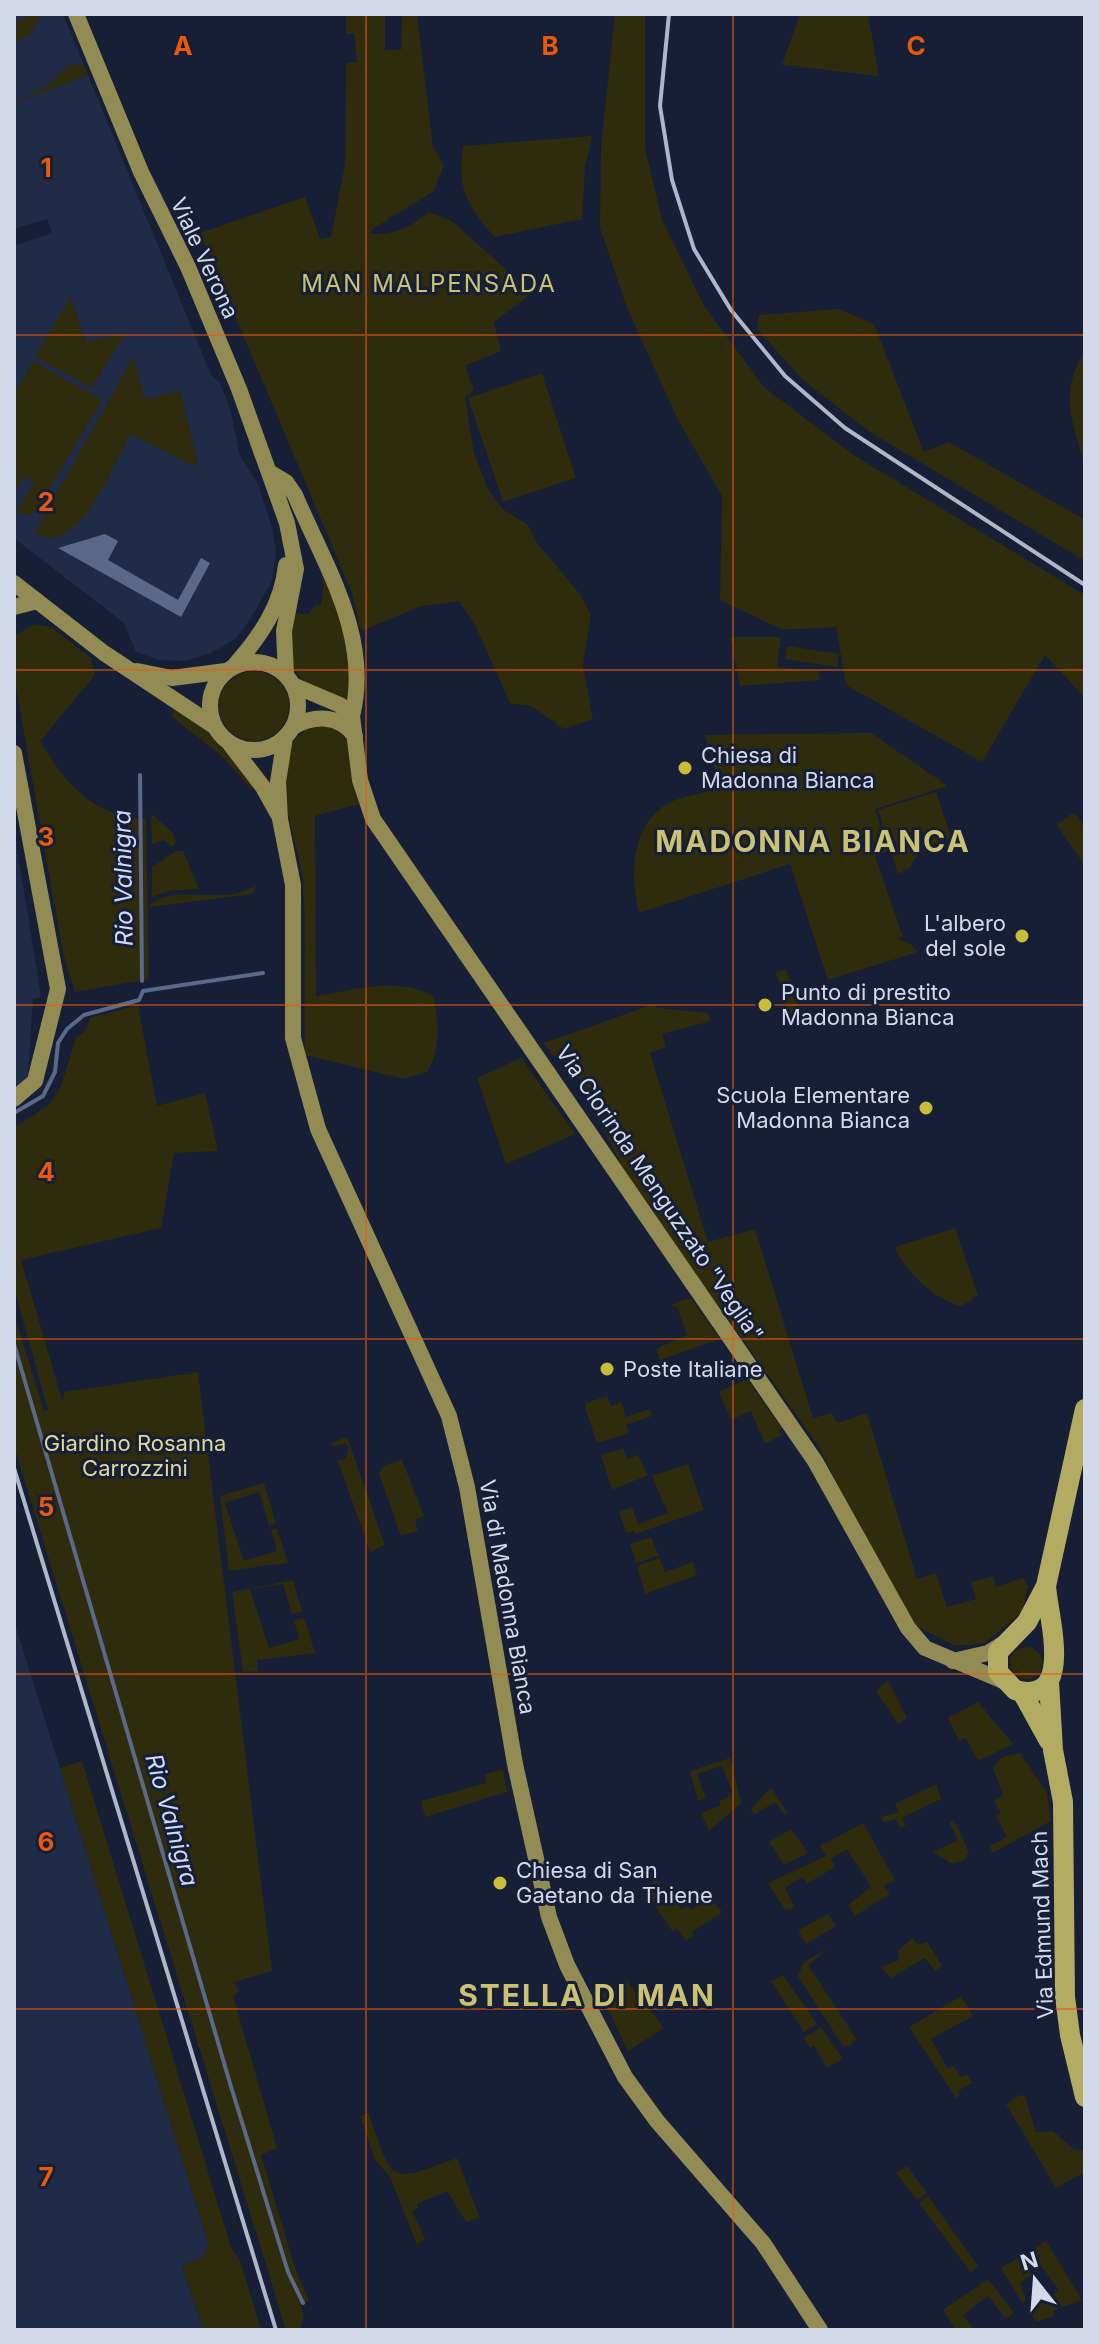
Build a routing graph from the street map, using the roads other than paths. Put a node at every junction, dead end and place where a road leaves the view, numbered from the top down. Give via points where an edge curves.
1 (76, 14) edge
2 (271, 473) junction
3 (287, 523) junction
4 (14, 583) edge
5 (37, 601) junction
6 (14, 607) edge
7 (129, 669) junction
8 (230, 669) junction
9 (289, 680) junction
10 (352, 716) junction
11 (214, 726) junction
12 (289, 732) junction
13 (355, 736) junction
14 (229, 743) junction
15 (14, 753) edge
16 (280, 819) junction
17 (14, 1099) edge
18 (1085, 1409) edge
19 (1046, 1586) junction
20 (1010, 1639) junction
21 (1052, 1648) junction
22 (952, 1662) junction
23 (1003, 1681) junction
24 (1049, 1682) junction
25 (1022, 1692) junction
26 (1053, 1750) junction
27 (1085, 2097) edge
28 (820, 2330) edge

1 - 2 main road, Viale Verona via 141,172 188,267
2 - 3 main road, Viale Verona
2 - 10 main road, Via Clorinda Menguzzato "Veglia" via 295,495 350,621 355,659
3 - 8 main road, Viale Verona via 286,572 276,605 258,639
3 - 9 main road, Viale Verona via 296,569 284,631
4 - 5 main road
5 - 6 main road
5 - 7 main road
7 - 8 main road via 172,678
7 - 11 main road
8 - 9 main road via 260,662
8 - 11 main road via 212,691
9 - 10 main road
9 - 12 main road via 298,707
10 - 13 main road, Via Clorinda Menguzzato "Veglia"
11 - 14 main road
12 - 13 main road via 319,718 334,720
12 - 14 main road via 263,749
12 - 16 main road, Via di Madonna Bianca via 278,782
13 - 22 main road, Via Clorinda Menguzzato "Veglia" via 365,799 401,862 815,1461 908,1628 925,1648
14 - 16 main road, Via di Madonna Bianca
15 - 17 main road via 58,989 35,1081
16 - 28 main road, Via di Madonna Bianca via 293,885 293,1038 318,1129 449,1416 549,1917 567,1965 625,2077 763,2243
18 - 19 main road
19 - 20 main road
19 - 21 main road
20 - 21 main road via 1041,1636
20 - 22 main road via 988,1653
20 - 23 main road via 996,1662
21 - 24 main road via 1056,1666
22 - 23 main road, Via Clorinda Menguzzato "Veglia"
23 - 25 main road, Via Clorinda Menguzzato "Veglia"
24 - 25 main road
24 - 26 main road, Via Edmund Mach
25 - 26 main road, Via Edmund Mach
26 - 27 main road, Via Edmund Mach via 1063,1802 1065,1997

